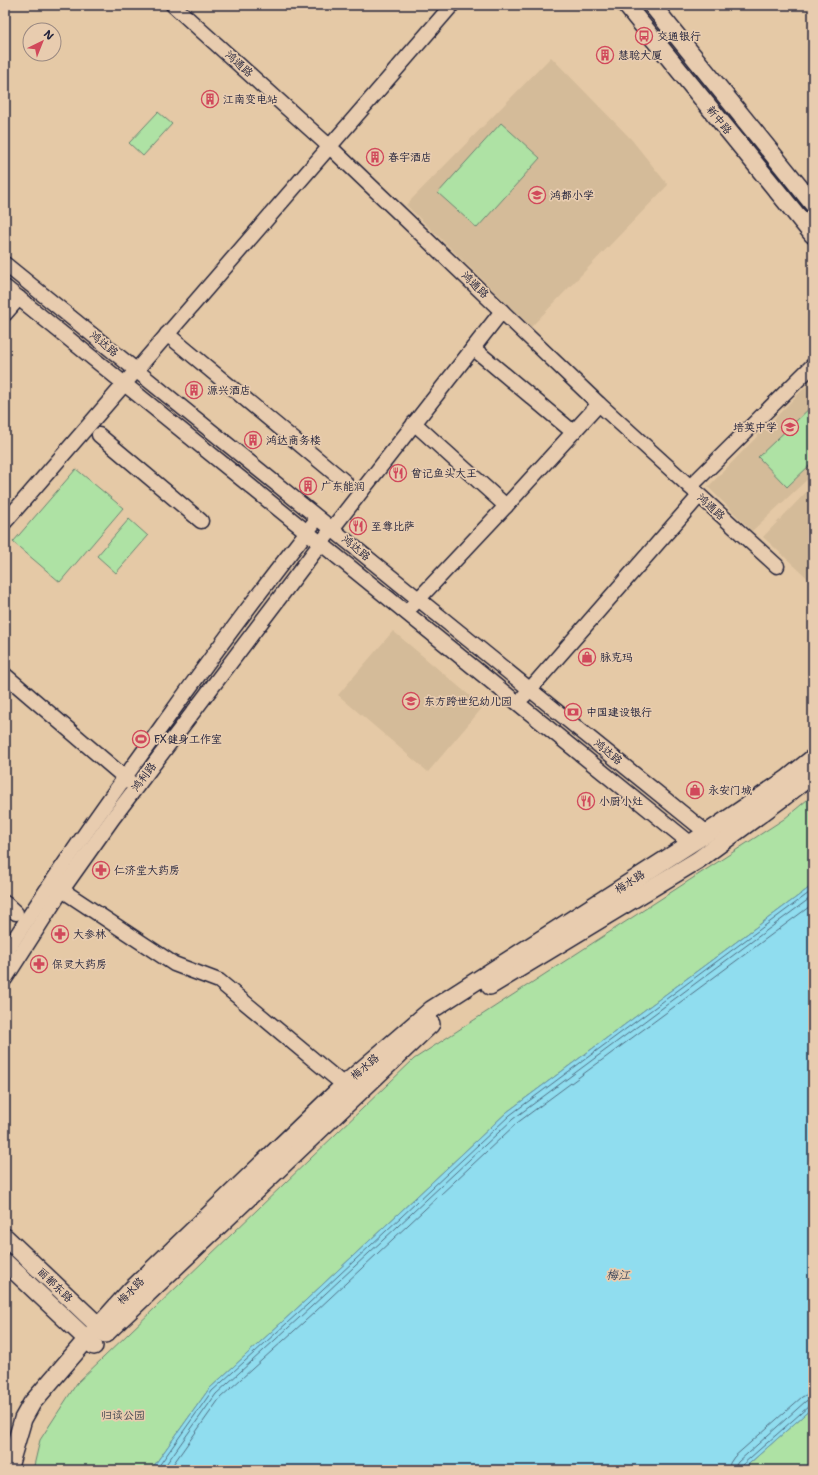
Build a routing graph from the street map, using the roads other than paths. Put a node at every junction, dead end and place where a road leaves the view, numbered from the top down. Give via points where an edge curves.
1 (173, 5) edge
2 (452, 5) edge
3 (626, 5) edge
4 (652, 5) edge
5 (330, 147) junction
6 (813, 204) edge
7 (813, 235) edge
8 (5, 264) edge
9 (5, 287) edge
10 (19, 298) junction
11 (502, 311) junction
12 (5, 314) edge
13 (167, 334) junction
14 (473, 348) junction
15 (813, 364) edge
16 (136, 370) junction
17 (124, 383) junction
18 (599, 404) junction
19 (414, 423) junction
20 (573, 432) junction
21 (99, 435) dead end
22 (345, 482) dead end
23 (695, 492) junction
24 (506, 506) junction
25 (318, 517) junction
26 (201, 520) dead end
27 (5, 522) edge
28 (332, 529) junction
29 (307, 532) junction
30 (321, 543) junction
31 (777, 566) dead end
32 (418, 599) junction
33 (406, 612) junction
34 (5, 675) edge
35 (530, 689) junction
36 (518, 703) junction
37 (813, 758) edge
38 (813, 774) edge
39 (124, 777) junction
40 (136, 787) junction
41 (707, 833) junction
42 (690, 843) junction
43 (62, 890) junction
44 (5, 903) edge
45 (16, 912) dead end
46 (5, 954) edge
47 (5, 978) edge
48 (344, 1085) junction
49 (5, 1237) edge
50 (5, 1262) edge
51 (102, 1329) junction
52 (90, 1343) junction
53 (8, 1470) edge
54 (19, 1470) edge

1 - 5 street, 鸿通路
2 - 5 street
3 - 7 main road, 新中路
4 - 6 main road, 新中路
5 - 11 street, 鸿通路
5 - 13 street
8 - 16 street, 鸿达路
9 - 10 street, 鸿达路
10 - 12 street
10 - 17 street, 鸿达路
11 - 14 street, 鸿利路
11 - 18 street, 鸿通路
13 - 16 street
13 - 22 street
14 - 19 street, 鸿利路
14 - 20 street
15 - 23 street
16 - 17 street
16 - 25 street, 鸿达路
17 - 27 street
17 - 29 street, 鸿达路
18 - 20 street
18 - 23 street, 鸿通路
19 - 24 street
19 - 28 street, 鸿利路
20 - 24 street
21 - 26 street
23 - 31 street, 鸿通路
23 - 35 street
24 - 32 street
25 - 28 street, 鸿达路
25 - 29 street, 鸿利路
28 - 30 street, 鸿利路
28 - 32 street, 鸿达路
29 - 30 street, 鸿达路
29 - 39 street, 鸿利路
30 - 33 street, 鸿达路
30 - 40 street, 鸿利路
32 - 33 street
32 - 35 street, 鸿达路
33 - 36 street, 鸿达路
34 - 39 street
35 - 36 street
35 - 41 street, 鸿达路
36 - 42 street, 鸿达路
37 - 41 main road, 梅水路 via 787,779
38 - 51 main road, 梅水路 via 698,860 440,1017
39 - 40 street
39 - 46 street, 鸿利路 via 44,892
40 - 43 street, 鸿利路
41 - 42 main road, 梅水路
42 - 48 main road, 梅水路 via 432,1010
43 - 47 street, 鸿利路
43 - 48 street via 174,964 219,981
44 - 45 street
48 - 51 main road, 梅水路 via 131,1290
49 - 51 main road, 丽都东路
50 - 52 main road, 丽都东路
51 - 52 main road, 梅水路
52 - 53 main road, 梅水路 via 32,1403 23,1419
52 - 54 main road, 梅水路 via 38,1412 28,1431

